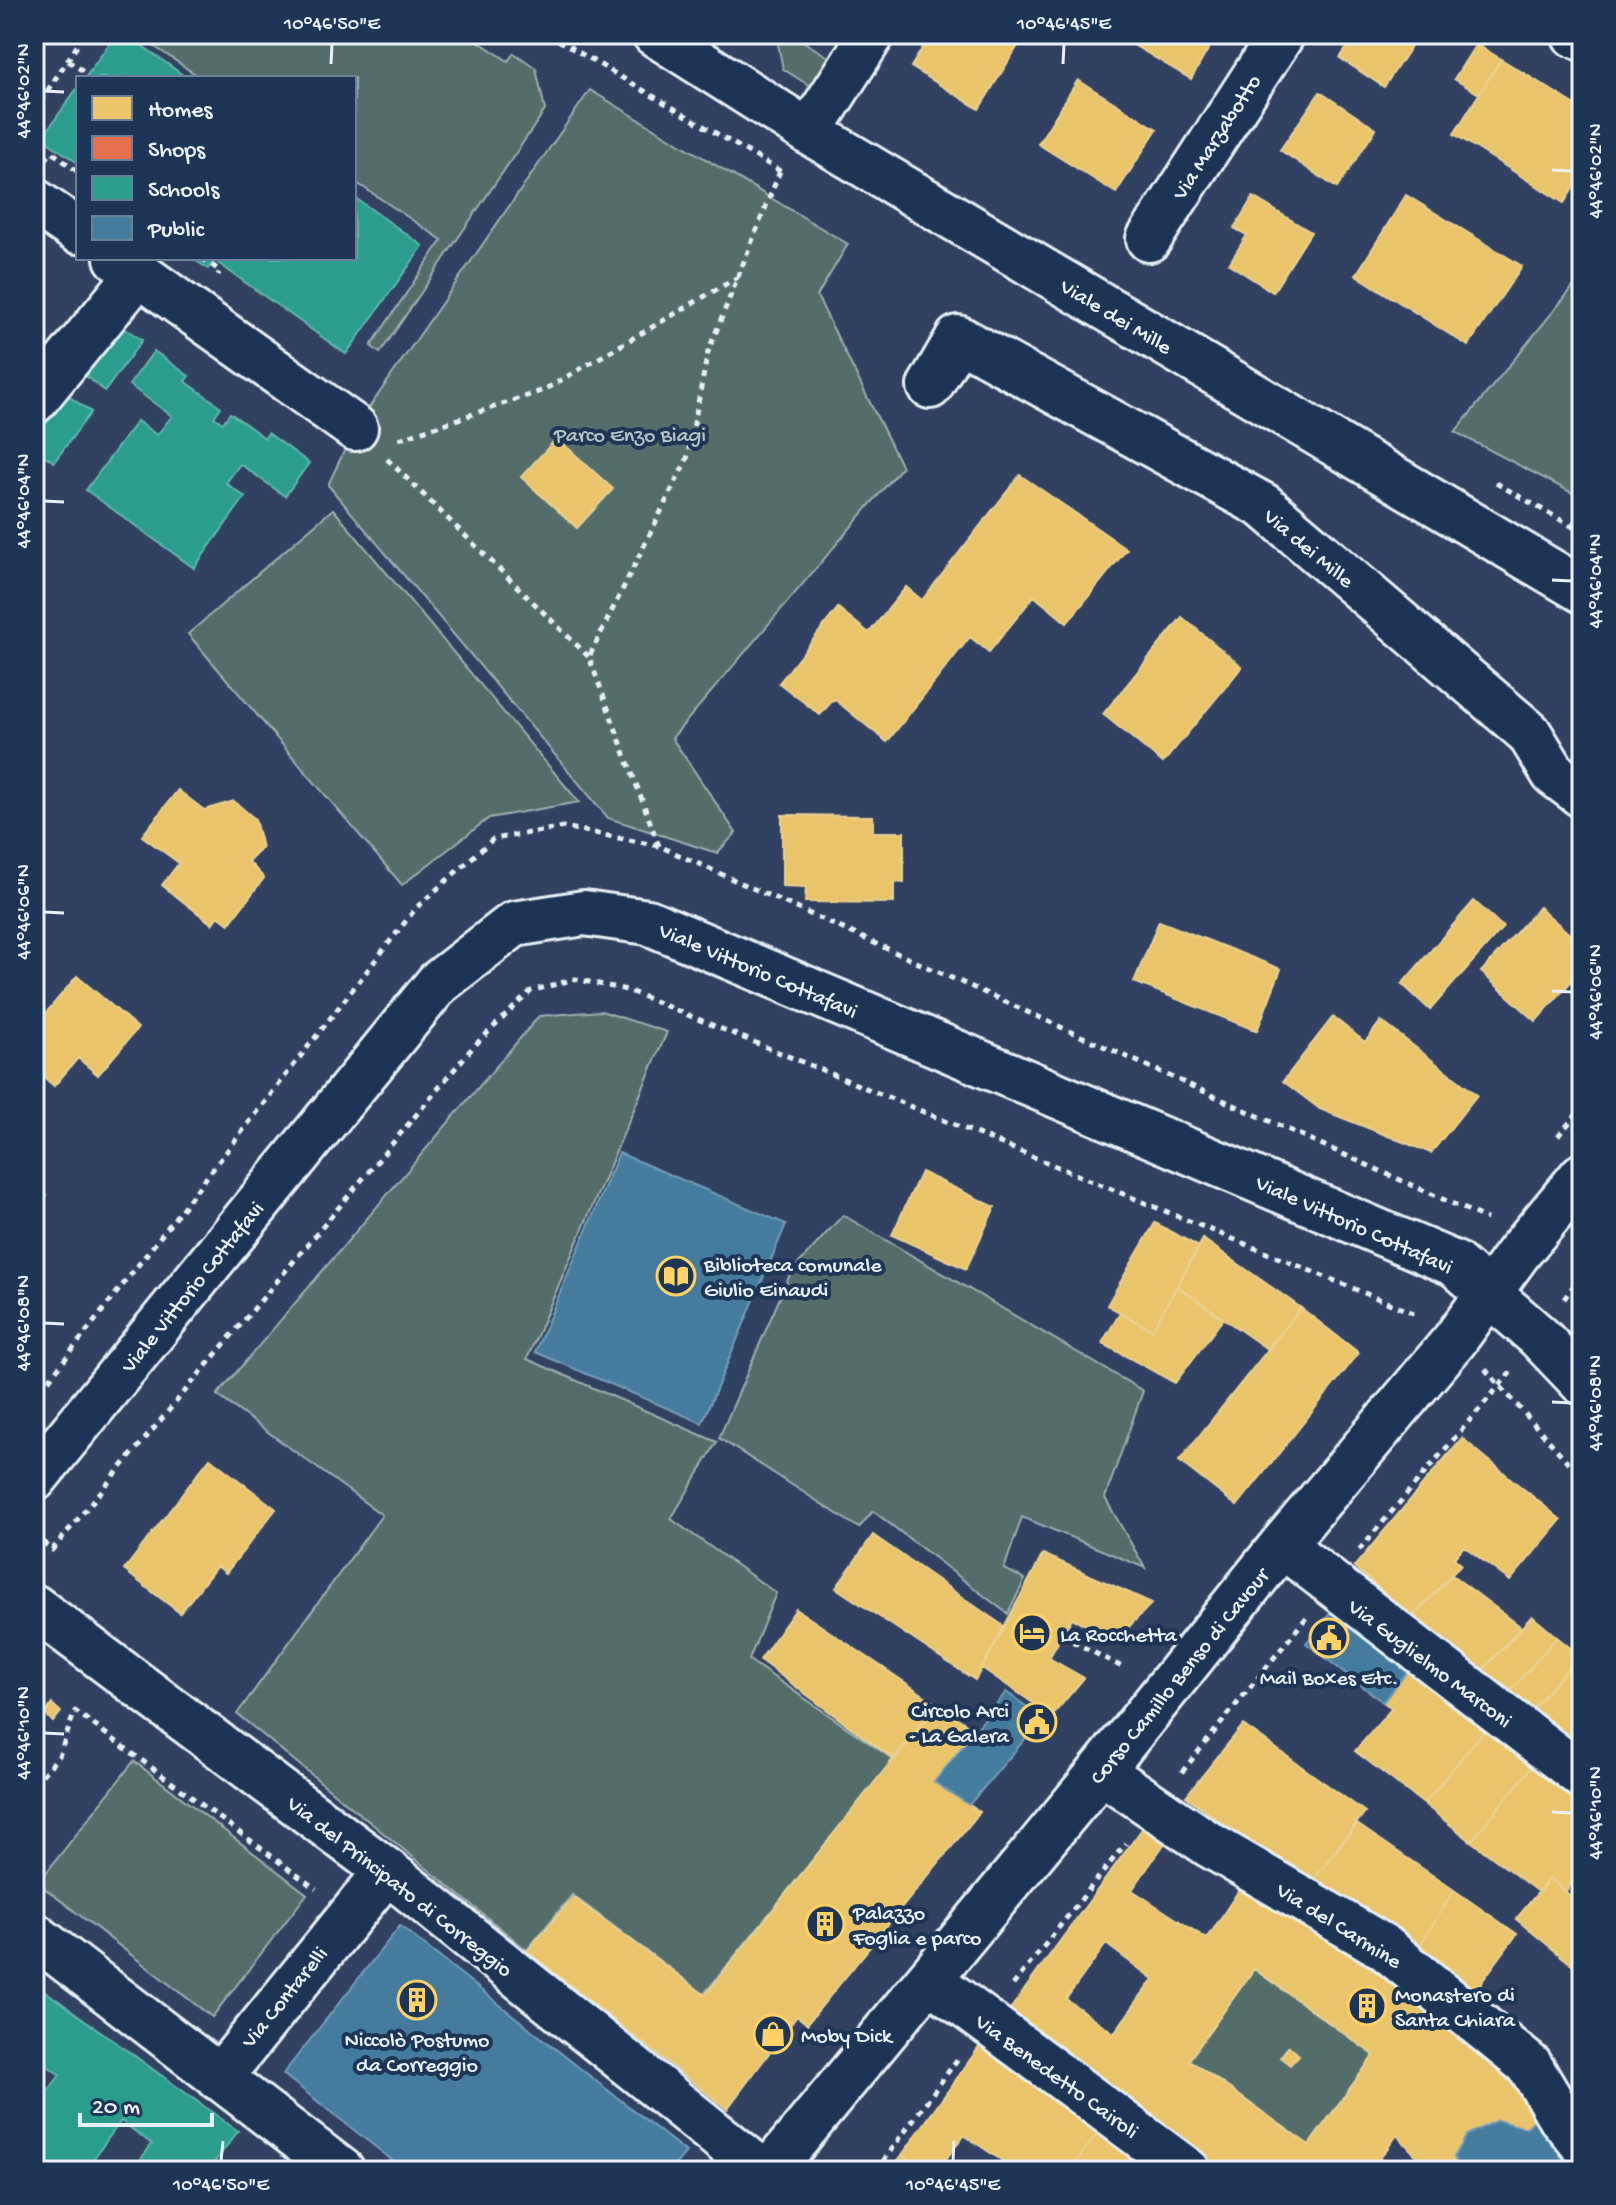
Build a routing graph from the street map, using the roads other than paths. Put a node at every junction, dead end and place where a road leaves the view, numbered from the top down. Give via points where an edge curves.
1 (655, 34) edge
2 (872, 34) edge
3 (1282, 34) edge
4 (1574, 34) edge
5 (1582, 38) edge
6 (809, 132) junction
7 (34, 201) edge
8 (76, 230) edge
9 (1149, 239) dead end
10 (128, 266) edge
11 (930, 386) dead end
12 (34, 401) edge
13 (365, 437) road end
14 (1582, 590) edge
15 (1582, 795) edge
16 (1582, 1176) edge
17 (1488, 1293) junction
18 (1582, 1382) edge
19 (34, 1479) edge
20 (1282, 1545) junction
21 (34, 1607) edge
22 (1101, 1771) junction
23 (1582, 1776) edge
24 (387, 1871) junction
25 (34, 1935) edge
26 (929, 1979) junction
27 (219, 2078) junction
28 (1582, 2143) edge
29 (342, 2171) edge
30 (762, 2171) edge
31 (770, 2171) edge
32 (1188, 2171) edge

1 - 6 street, Viale dei Mille
2 - 6 street
3 - 9 street, Via Marzabotto
4 - 5 street
6 - 14 street, Viale dei Mille
7 - 8 street
10 - 12 street
10 - 13 street
11 - 15 street, Via dei Mille via 958,338 1264,506 1529,733 1554,774
16 - 17 street, Corso Camillo Benso di Cavour
17 - 18 street, Viale Vittorio Cottafavi
17 - 19 street, Viale Vittorio Cottafavi via 1455,1264 648,922 584,913 514,924 438,983
17 - 20 street, Corso Camillo Benso di Cavour via 1454,1341
20 - 22 street, Corso Camillo Benso di Cavour
20 - 23 street, Via Guglielmo Marconi
21 - 24 street, Via del Principato di Correggio
22 - 26 street, Corso Camillo Benso di Cavour
22 - 28 street, Via del Carmine via 1210,1845 1384,1947 1530,2066
24 - 27 street, Via Contarelli
24 - 30 street, Via del Principato di Correggio
25 - 27 street
26 - 31 street, Corso Camillo Benso di Cavour
26 - 32 street, Via Benedetto Cairoli
27 - 29 street

